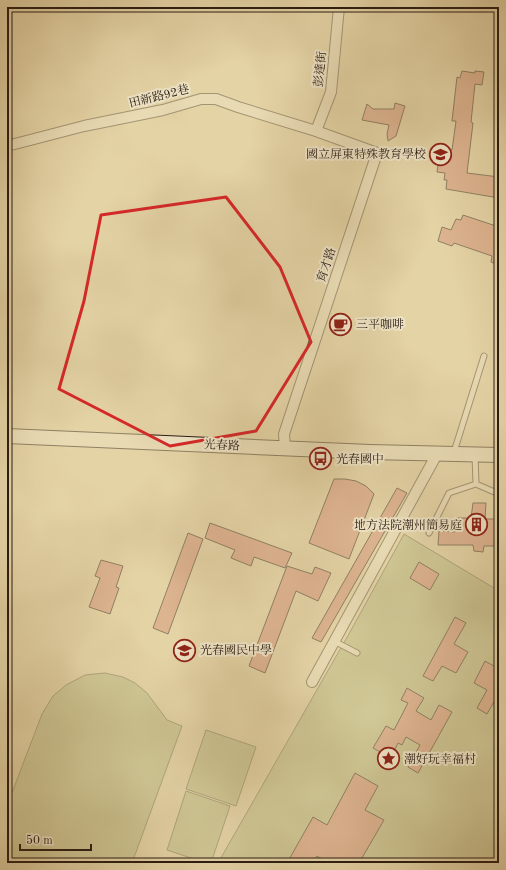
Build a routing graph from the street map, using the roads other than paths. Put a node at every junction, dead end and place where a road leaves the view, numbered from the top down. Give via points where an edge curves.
1 (339, 7) edge
2 (316, 131) junction
3 (7, 146) edge
4 (484, 356) dead end
5 (7, 436) edge
6 (285, 448) junction
7 (437, 454) junction
8 (453, 455) junction
9 (475, 455) junction
10 (499, 455) edge
11 (476, 484) junction
12 (499, 494) edge
13 (429, 533) dead end
14 (334, 641) junction
15 (357, 653) dead end
16 (312, 682) dead end

1 - 2 street, 彭達街 via 331,92
2 - 3 street, 田新路92巷 via 216,99 201,99
2 - 6 street, 育才路 via 377,153 284,434
4 - 8 lane
5 - 6 main road, 光春路
6 - 7 main road, 光春路
7 - 8 main road, 光春路
7 - 14 street
8 - 9 main road, 光春路
9 - 10 main road, 光春路
9 - 11 lane
11 - 12 lane
11 - 13 lane via 449,493
14 - 15 lane
14 - 16 street

